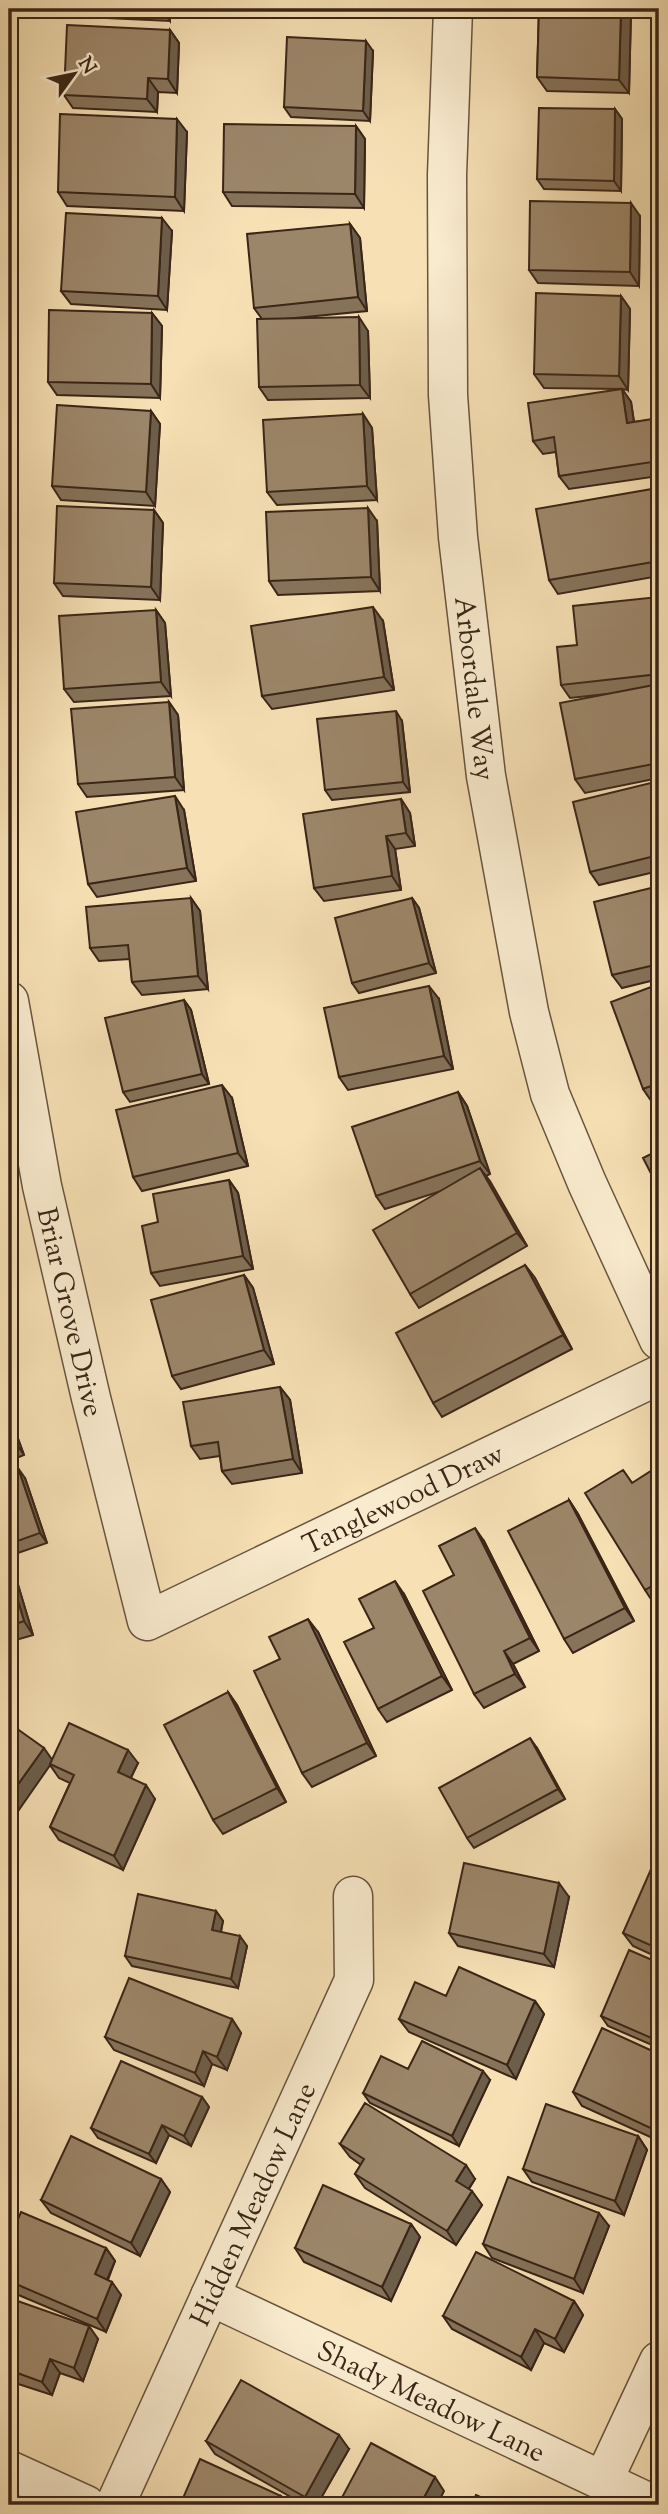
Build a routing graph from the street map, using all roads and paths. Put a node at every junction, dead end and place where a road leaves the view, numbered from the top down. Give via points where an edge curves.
1 (453, 9) edge
2 (9, 1001) edge
3 (659, 1340) edge
4 (659, 1375) edge
5 (147, 1620) joint
6 (353, 1896) dead end
7 (210, 2296) junction
8 (659, 2361) edge
9 (9, 2470) edge
10 (603, 2480) junction
11 (86, 2505) edge
12 (115, 2505) edge
13 (654, 2505) edge

1 - 3 street, Arbordale Way via 447,175 448,395 458,537 486,776 529,1012 551,1094
2 - 5 street, Briar Grove Drive via 42,1186
4 - 5 street, Tanglewood Draw
6 - 7 street, Hidden Meadow Lane via 354,1980
7 - 10 street, Shady Meadow Lane
7 - 12 street, Hidden Meadow Lane
8 - 10 street
9 - 11 street
10 - 13 street, Shady Meadow Lane

